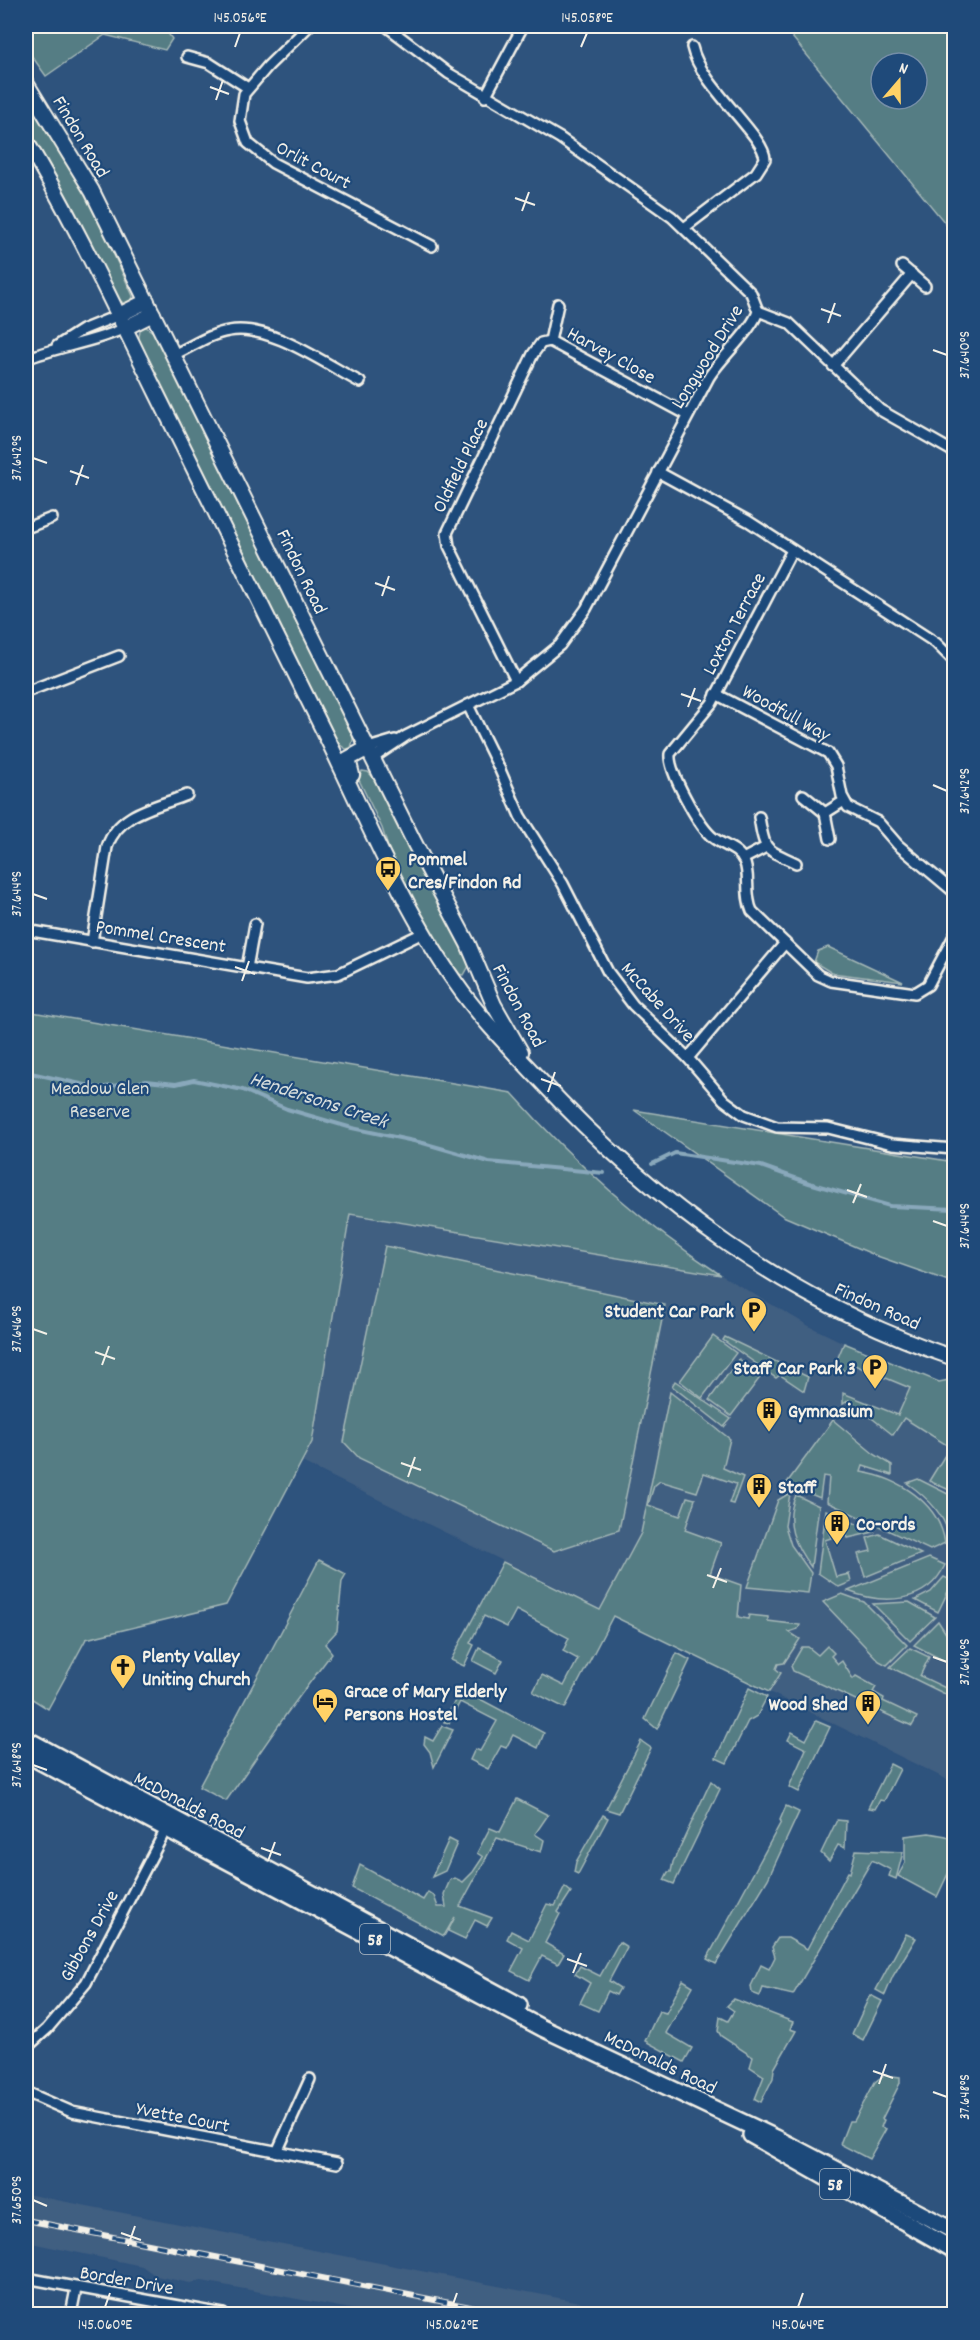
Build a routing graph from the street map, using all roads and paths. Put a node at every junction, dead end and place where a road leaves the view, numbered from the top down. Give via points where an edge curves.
1 (309, 26) edge
2 (386, 26) edge
3 (523, 26) edge
4 (692, 47) dead end
5 (187, 57) dead end
6 (26, 83) edge
7 (248, 88) junction
8 (485, 96) junction
9 (26, 141) edge
10 (684, 228) junction
11 (432, 246) dead end
12 (902, 266) dead end
13 (912, 274) junction
14 (925, 286) dead end
15 (558, 304) dead end
16 (150, 308) junction
17 (758, 311) junction
18 (119, 315) junction
19 (125, 328) junction
20 (550, 341) junction
21 (52, 349) junction
22 (174, 355) junction
23 (26, 359) edge
24 (833, 366) junction
25 (360, 382) dead end
26 (688, 416) junction
27 (954, 452) edge
28 (658, 472) junction
29 (52, 518) dead end
30 (26, 528) edge
31 (792, 550) junction
32 (119, 656) dead end
33 (954, 661) edge
34 (516, 681) junction
35 (26, 692) edge
36 (716, 694) junction
37 (468, 705) junction
38 (370, 753) junction
39 (346, 770) junction
40 (187, 795) dead end
41 (803, 795) dead end
42 (844, 801) junction
43 (825, 813) junction
44 (759, 817) dead end
45 (830, 839) dead end
46 (766, 847) junction
47 (743, 859) junction
48 (796, 862) dead end
49 (954, 892) edge
50 (255, 924) dead end
51 (26, 930) edge
52 (425, 932) junction
53 (954, 936) edge
54 (92, 942) junction
55 (785, 943) junction
56 (475, 958) junction
57 (247, 968) junction
58 (452, 978) junction
59 (688, 1058) junction
60 (539, 1078) junction
61 (954, 1149) edge
62 (954, 1358) edge
63 (26, 1739) edge
64 (26, 1754) edge
65 (166, 1829) junction
66 (585, 2047) junction
67 (26, 2048) edge
68 (310, 2079) dead end
69 (26, 2092) edge
70 (718, 2113) junction
71 (277, 2152) junction
72 (337, 2163) dead end
73 (954, 2231) edge
74 (954, 2250) edge
75 (26, 2278) edge
76 (76, 2289) junction
77 (71, 2314) edge
78 (223, 2314) edge

1 - 7 street, Orlit Court
2 - 8 street, Longwood Drive
3 - 8 street
4 - 10 street via 699,69 759,144 765,159 756,173
5 - 7 street via 209,63
6 - 16 main road, Findon Road via 92,191
7 - 11 street, Orlit Court via 240,121 248,143 263,158
8 - 10 street, Longwood Drive via 575,148
9 - 18 main road
10 - 17 street, Longwood Drive via 752,293
12 - 13 street
13 - 14 street
13 - 24 street
15 - 20 street
16 - 18 main road
16 - 19 main road
16 - 22 main road, Findon Road
17 - 24 street via 789,323
17 - 26 street, Longwood Drive via 754,322 717,364
18 - 19 main road
18 - 21 street via 82,330
19 - 21 street via 85,343
19 - 39 main road
20 - 26 street, Harvey Close
20 - 34 street, Oldfield Place via 541,343 533,354 447,533 449,546
21 - 23 street
22 - 25 street via 220,333 254,330
22 - 38 main road, Findon Road
24 - 27 street via 880,410
26 - 28 street, Longwood Drive
28 - 31 street via 731,511
28 - 34 street, Longwood Drive via 575,627 547,658
29 - 30 street
31 - 33 street via 936,643
31 - 36 street, Loxton Terrace
32 - 35 street
34 - 37 street, Longwood Drive
36 - 42 street, Woodfull Way via 828,753 836,766
36 - 47 street, Loxton Terrace via 676,744 670,763 704,828
37 - 38 street, Longwood Drive
37 - 59 street, McCabe Drive via 519,816 563,884 603,964 633,1005
38 - 39 main road
38 - 56 main road, Findon Road
39 - 52 main road, Findon Road via 378,829 382,851
40 - 54 street via 130,817 112,833
41 - 43 street
42 - 43 street
42 - 49 street via 854,812 878,822 898,845
43 - 45 street
44 - 46 street
46 - 47 street
46 - 48 street
47 - 55 street via 752,911
50 - 57 street
51 - 54 street, Pommel Crescent
52 - 57 street, Pommel Crescent via 328,977 307,978
52 - 58 main road, Findon Road
53 - 55 street via 928,986 908,994 824,978
54 - 57 street, Pommel Crescent
55 - 59 street
56 - 58 main road via 468,978
56 - 60 main road, Findon Road via 494,1005
58 - 60 main road, Findon Road
59 - 61 street, McCabe Drive via 733,1108 765,1124 842,1130 892,1144
60 - 62 main road, Findon Road via 640,1179 736,1251 837,1309
63 - 66 main road, McDonalds Road / 58 via 478,1981
64 - 65 main road, McDonalds Road / 58
65 - 66 main road, McDonalds Road / 58
65 - 67 street, Gibbons Drive via 86,1983
66 - 70 main road, McDonalds Road / 58
68 - 71 street
69 - 71 street, Yvette Court via 72,2112
70 - 73 main road, McDonalds Road / 58 via 776,2138
70 - 74 main road, McDonalds Road / 58 via 774,2150
71 - 72 street, Yvette Court
75 - 76 street, Border Drive
76 - 77 street
76 - 78 street, Border Drive

